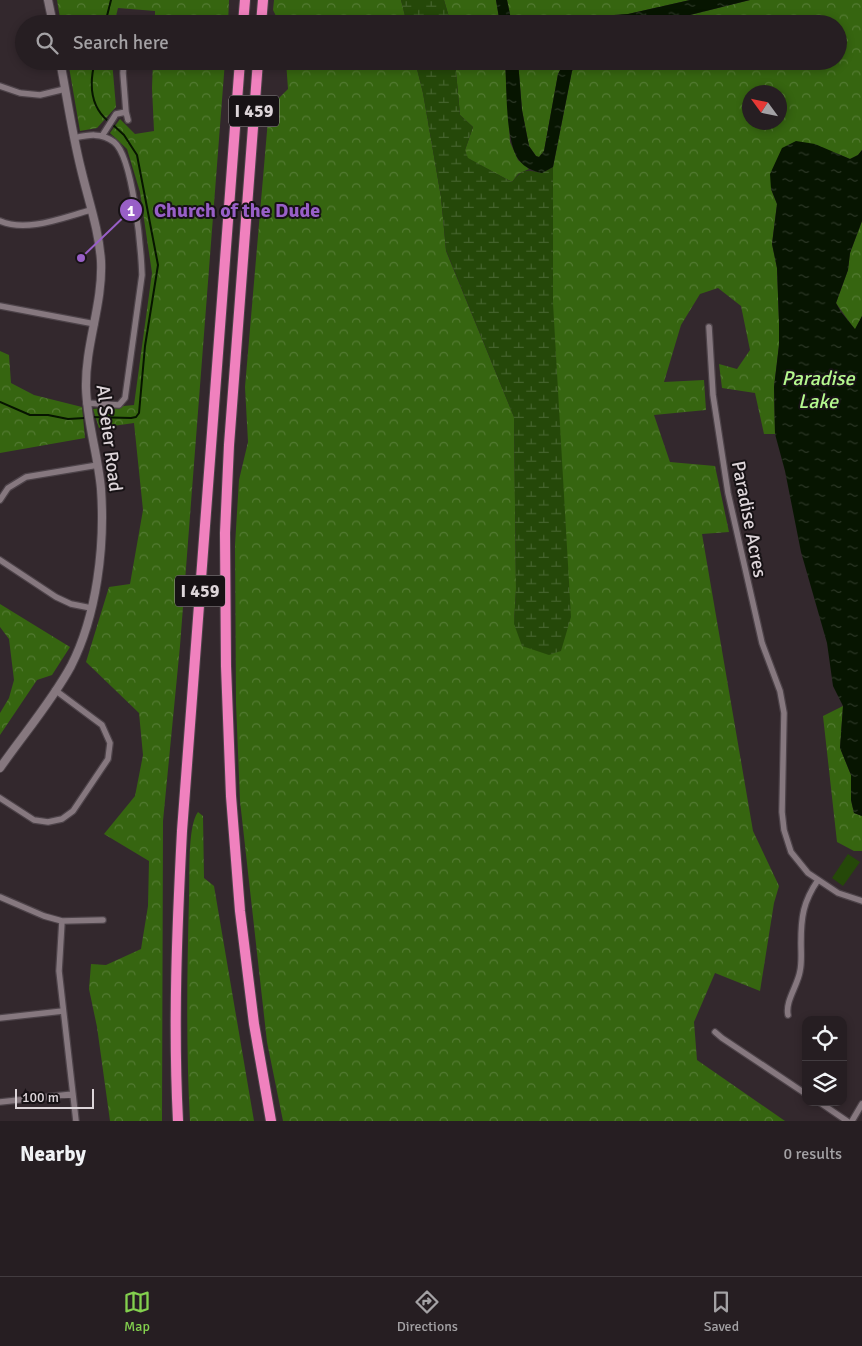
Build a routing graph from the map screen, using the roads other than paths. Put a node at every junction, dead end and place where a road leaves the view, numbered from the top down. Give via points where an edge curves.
1 (48, 0) edge
2 (245, 0) edge
3 (262, 0) edge
4 (52, 15) edge
5 (244, 15) edge
6 (261, 15) edge
7 (62, 70) edge
8 (123, 70) edge
9 (239, 70) edge
10 (257, 70) edge
11 (0, 86) edge
12 (65, 89) junction
13 (126, 112) junction
14 (128, 120) dead end
15 (102, 136) junction
16 (74, 138) junction
17 (91, 210) junction
18 (0, 221) edge
19 (0, 306) edge
20 (95, 324) junction
21 (709, 327) dead end
22 (86, 403) junction
23 (98, 465) junction
24 (0, 500) edge
25 (0, 560) edge
26 (91, 608) junction
27 (55, 690) junction
28 (0, 768) edge
29 (0, 798) edge
30 (818, 880) junction
31 (0, 897) edge
32 (862, 901) edge
33 (103, 920) dead end
34 (62, 921) junction
35 (63, 1011) junction
36 (788, 1015) dead end
37 (0, 1018) edge
38 (715, 1032) dead end
39 (802, 1091) edge
40 (73, 1094) junction
41 (0, 1102) edge
42 (862, 1104) edge
43 (825, 1106) edge
44 (76, 1121) edge
45 (178, 1121) edge
46 (271, 1121) edge
47 (847, 1121) edge
48 (852, 1121) edge

1 - 4 street
2 - 5 highway
3 - 6 highway
7 - 12 street, Al Seier Road
8 - 13 street
9 - 45 highway, I 459 via 182,831 176,946
10 - 46 highway, I 459 via 229,445 225,533 226,666 228,762 240,911 254,1024
11 - 12 street via 40,95
12 - 16 street, Al Seier Road
13 - 14 street
13 - 15 street via 120,112 112,119
15 - 16 street
15 - 22 street via 120,147 124,156 139,230 142,275 125,398 119,405
16 - 17 street, Al Seier Road
17 - 18 street via 31,225
17 - 20 street, Al Seier Road via 101,260
19 - 20 street
20 - 22 street, Al Seier Road via 87,366
21 - 30 street, Paradise Acres via 713,395 728,493 762,643 780,691 784,713 784,830 796,860
22 - 23 street, Al Seier Road
23 - 24 street via 26,477 8,488
23 - 26 street, Al Seier Road via 102,534
25 - 26 street via 56,597
26 - 27 street, Al Seier Road via 83,639
27 - 28 street, Al Seier Road
27 - 29 street via 102,725 110,743 108,759 73,811 62,819 34,820
30 - 32 street, Paradise Acres via 838,893
30 - 36 street via 802,912 801,968
31 - 34 street
33 - 34 street
34 - 35 street via 59,971
35 - 37 street
35 - 40 street
38 - 39 street
40 - 41 street
40 - 44 street
42 - 48 street
43 - 47 street

